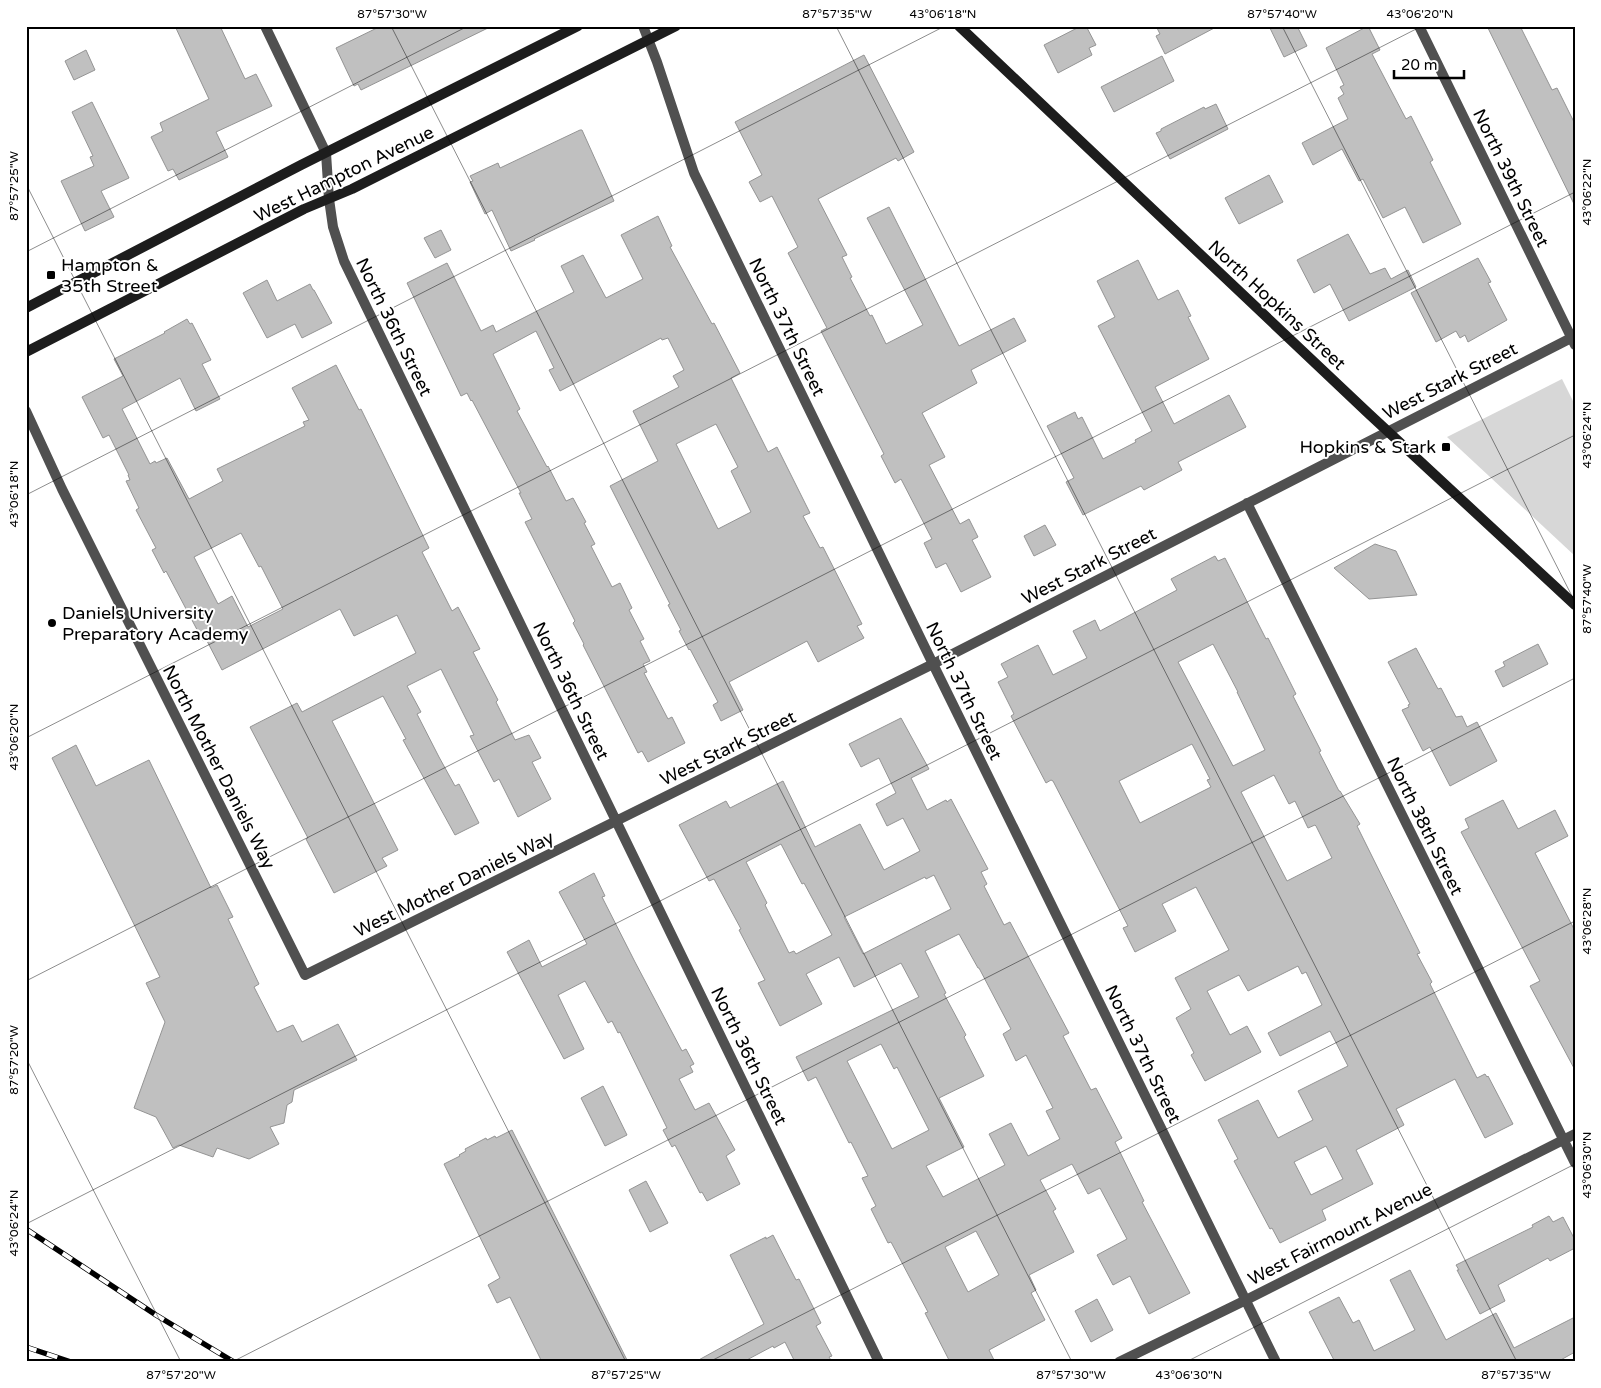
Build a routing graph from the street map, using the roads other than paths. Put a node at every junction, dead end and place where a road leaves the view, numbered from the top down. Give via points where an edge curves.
1 (265, 26) edge
2 (578, 26) edge
3 (643, 26) edge
4 (676, 26) edge
5 (959, 26) edge
6 (1419, 26) edge
7 (648, 40) junction
8 (326, 153) junction
9 (329, 198) junction
10 (26, 308) edge
11 (1574, 339) edge
12 (26, 352) edge
13 (26, 411) edge
14 (1388, 431) junction
15 (1247, 503) junction
16 (1575, 605) edge
17 (933, 664) junction
18 (617, 821) junction
19 (305, 975) joint
20 (1575, 1134) edge
21 (1563, 1140) junction
22 (1575, 1163) edge
23 (1246, 1300) junction
24 (880, 1362) edge
25 (1119, 1362) edge
26 (1276, 1362) edge

1 - 8 street, North 36th Street
2 - 8 main road, West Hampton Avenue
3 - 7 street, North 37th Street
4 - 7 main road, West Hampton Avenue
5 - 14 main road, North Hopkins Street
6 - 11 street, North 39th Street
7 - 9 main road, West Hampton Avenue
7 - 17 street, North 37th Street via 694,173
8 - 9 street, North 36th Street
8 - 10 main road, West Hampton Avenue
9 - 12 main road, West Hampton Avenue
9 - 18 street, North 36th Street via 333,228 344,261
11 - 14 street, West Stark Street
13 - 19 street, North Mother Daniels Way
14 - 15 street, West Stark Street
14 - 16 main road, North Hopkins Street
15 - 17 street, West Stark Street
15 - 21 street, North 38th Street
17 - 18 street, West Stark Street
17 - 23 street, North 37th Street
18 - 19 street, West Mother Daniels Way
18 - 24 street, North 36th Street
20 - 21 street, West Fairmount Avenue
21 - 22 street, North 38th Street
21 - 23 street, West Fairmount Avenue
23 - 25 street, West Fairmount Avenue
23 - 26 street, North 37th Street

